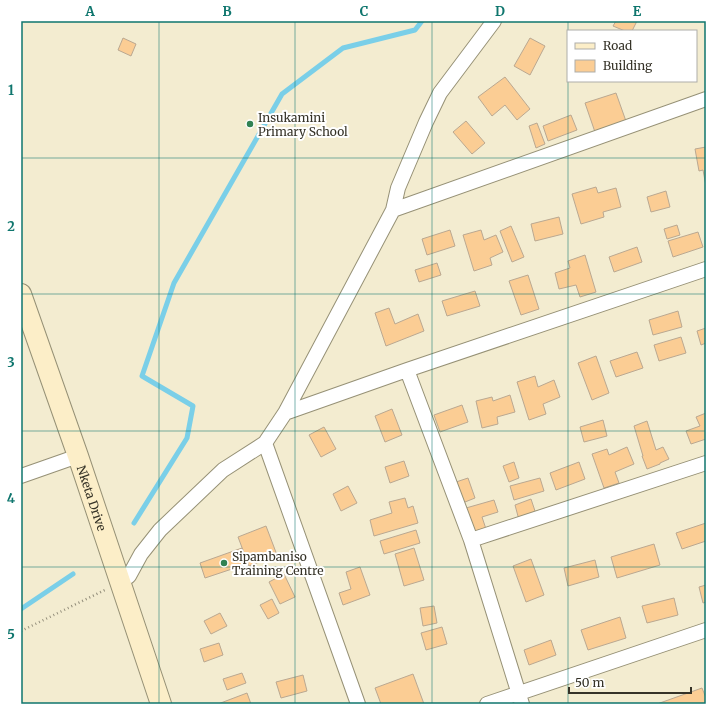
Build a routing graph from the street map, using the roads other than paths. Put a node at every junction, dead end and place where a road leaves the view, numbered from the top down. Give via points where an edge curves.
1 (494, 21) edge
2 (706, 100) edge
3 (393, 210) junction
4 (706, 269) edge
5 (21, 294) edge
6 (407, 370) junction
7 (285, 414) junction
8 (265, 444) junction
9 (78, 456) junction
10 (706, 464) edge
11 (21, 476) edge
12 (471, 540) junction
13 (120, 582) junction
14 (706, 630) edge
15 (520, 698) edge
16 (161, 704) edge
17 (358, 704) edge
18 (487, 704) edge

1 - 3 street via 440,93 401,182
2 - 3 street
3 - 7 street
4 - 6 street
5 - 9 street, Nketa Drive
6 - 7 street
6 - 12 street
7 - 8 street
8 - 13 street via 222,470 160,530 141,554 129,576
8 - 17 street
9 - 11 street
9 - 13 street, Nketa Drive
10 - 12 street
12 - 15 street
13 - 16 street, Nketa Drive
14 - 15 street
15 - 18 street

